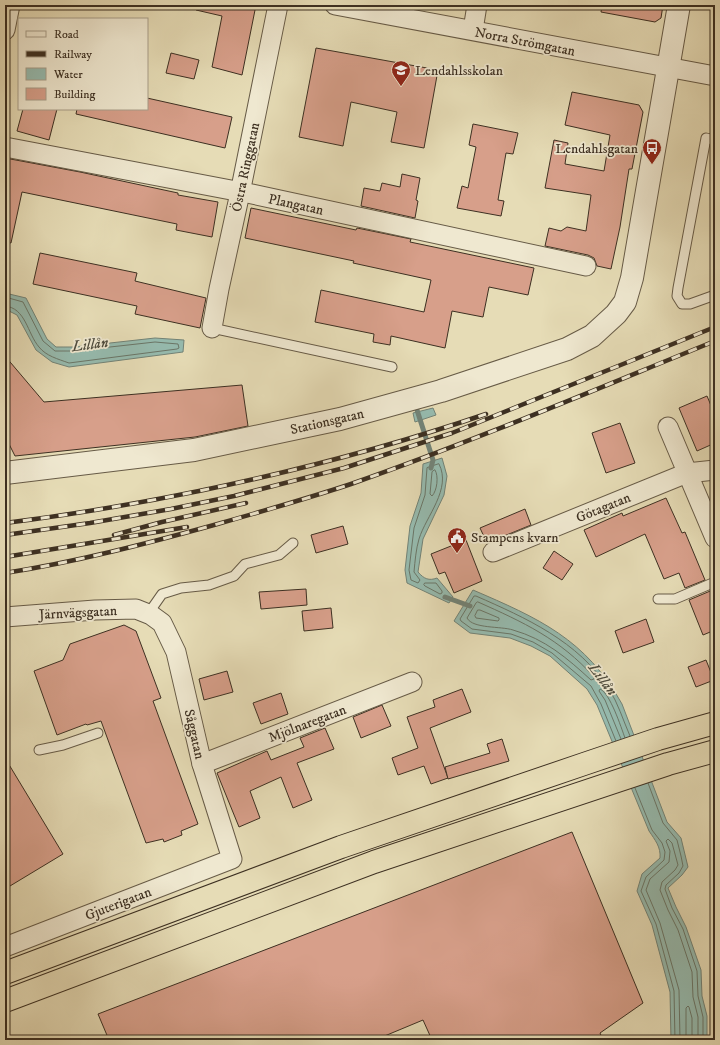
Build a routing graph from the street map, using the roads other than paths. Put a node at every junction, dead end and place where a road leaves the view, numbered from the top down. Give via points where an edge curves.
1 (10, 5) edge
2 (278, 5) edge
3 (335, 5) edge
4 (477, 5) edge
5 (680, 5) edge
6 (5, 30) edge
7 (473, 30) junction
8 (669, 67) junction
9 (715, 76) edge
10 (715, 140) edge
11 (5, 147) edge
12 (240, 192) junction
13 (586, 266) dead end
14 (715, 295) edge
15 (212, 328) joint
16 (392, 367) dead end
17 (668, 427) dead end
18 (715, 470) edge
19 (5, 473) edge
20 (687, 473) junction
21 (715, 538) edge
22 (294, 543) dead end
23 (493, 552) dead end
24 (715, 582) edge
25 (658, 599) dead end
26 (149, 615) junction
27 (5, 617) edge
28 (412, 682) dead end
29 (715, 723) edge
30 (98, 733) dead end
31 (39, 750) dead end
32 (715, 751) edge
33 (202, 764) junction
34 (232, 859) joint
35 (5, 947) edge
36 (5, 973) edge
37 (5, 1001) edge

1 - 6 street
2 - 12 street, Östra Ringgatan
3 - 7 street, Norra Strömgatan
4 - 7 street
5 - 8 street
7 - 8 street, Norra Strömgatan
8 - 9 street, Norra Strömgatan
8 - 19 street, Stationsgatan via 632,278 625,302 592,336 567,350 434,393 340,419 194,450
10 - 14 lane via 706,138 678,296 682,304 690,304
11 - 12 street, Plangatan
12 - 13 street, Plangatan
12 - 15 street, Östra Ringgatan
15 - 16 lane
17 - 20 street
18 - 20 street, Götagatan
20 - 21 street
20 - 23 street, Götagatan
22 - 26 lane via 279,555 245,564 234,576 208,585 181,588 162,594
24 - 25 lane via 675,599
26 - 27 street, Järnvägsgatan via 136,609 129,609
26 - 33 street, Såggatan via 162,623 176,652
28 - 33 street, Mjölnaregatan
29 - 36 highway via 658,739 341,847
30 - 31 lane
32 - 37 highway via 668,764 374,862
33 - 34 street, Såggatan
34 - 35 street, Gjuterigatan

